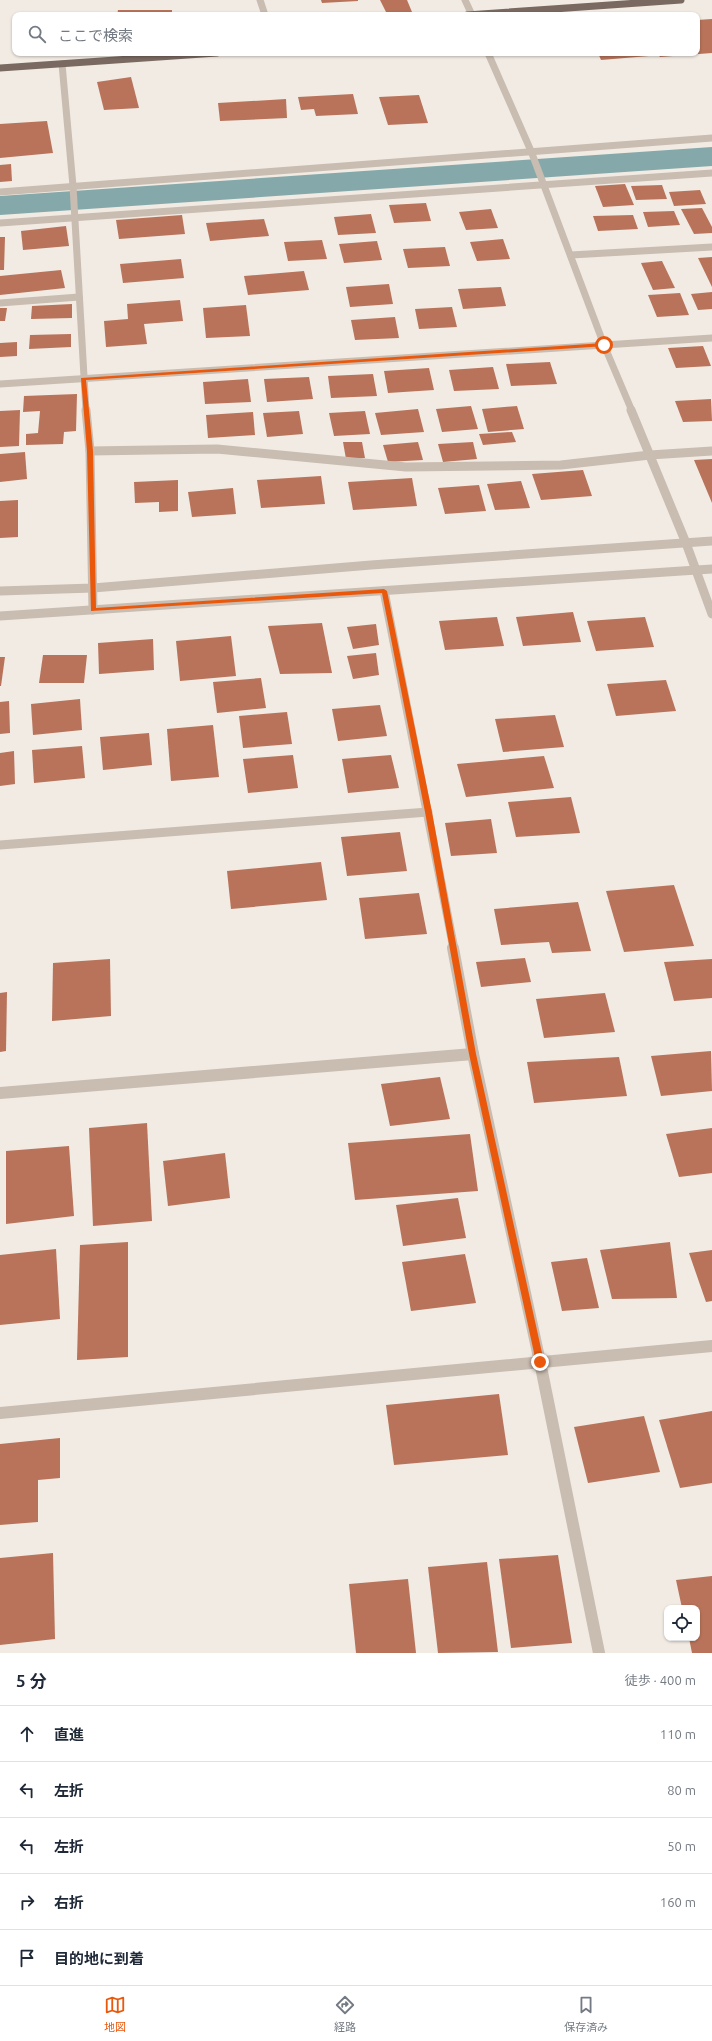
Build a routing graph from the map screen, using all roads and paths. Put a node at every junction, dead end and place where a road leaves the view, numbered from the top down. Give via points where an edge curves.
1 (260, 0) edge
2 (465, 0) edge
3 (681, 0) edge
4 (264, 12) edge
5 (471, 12) edge
6 (514, 12) edge
7 (175, 56) edge
8 (489, 56) edge
9 (62, 64) junction
10 (0, 68) edge
11 (712, 138) edge
12 (531, 151) junction
13 (712, 173) edge
14 (543, 184) junction
15 (73, 186) junction
16 (0, 192) edge
17 (75, 218) junction
18 (0, 223) edge
19 (712, 247) edge
20 (571, 255) junction
21 (79, 297) junction
22 (0, 303) edge
23 (712, 338) edge
24 (604, 345) junction
25 (83, 378) junction
26 (0, 384) edge
27 (90, 451) junction
28 (712, 451) edge
29 (650, 455) junction
30 (712, 541) edge
31 (686, 543) junction
32 (712, 569) edge
33 (696, 570) junction
34 (93, 588) junction
35 (0, 591) edge
36 (384, 591) junction
37 (93, 610) junction
38 (712, 614) edge
39 (0, 616) edge
40 (428, 812) junction
41 (0, 845) edge
42 (473, 1054) junction
43 (0, 1093) edge
44 (712, 1346) edge
45 (540, 1362) junction
46 (0, 1413) edge
47 (599, 1653) edge

1 - 4 street
2 - 5 street
3 - 6 main road
7 - 9 main road
8 - 12 street
9 - 10 main road
9 - 15 street
11 - 12 street
12 - 14 street
12 - 15 street
13 - 14 street
14 - 17 street
14 - 20 street
15 - 16 street
15 - 17 street
17 - 18 street
17 - 21 street
19 - 20 street
20 - 24 street
21 - 22 street
21 - 25 street
23 - 24 street
24 - 25 street
24 - 29 street
25 - 26 street
25 - 27 street
27 - 29 street via 217,449 406,467 561,465
27 - 34 street
28 - 29 street
29 - 31 street
30 - 31 street
31 - 33 street
31 - 34 street
32 - 33 street
33 - 36 street
33 - 38 street
34 - 35 street
34 - 37 street
36 - 37 street
36 - 40 street
37 - 39 street
40 - 41 street
40 - 42 street
42 - 43 street
42 - 45 street
44 - 45 street
45 - 46 street
45 - 47 street

